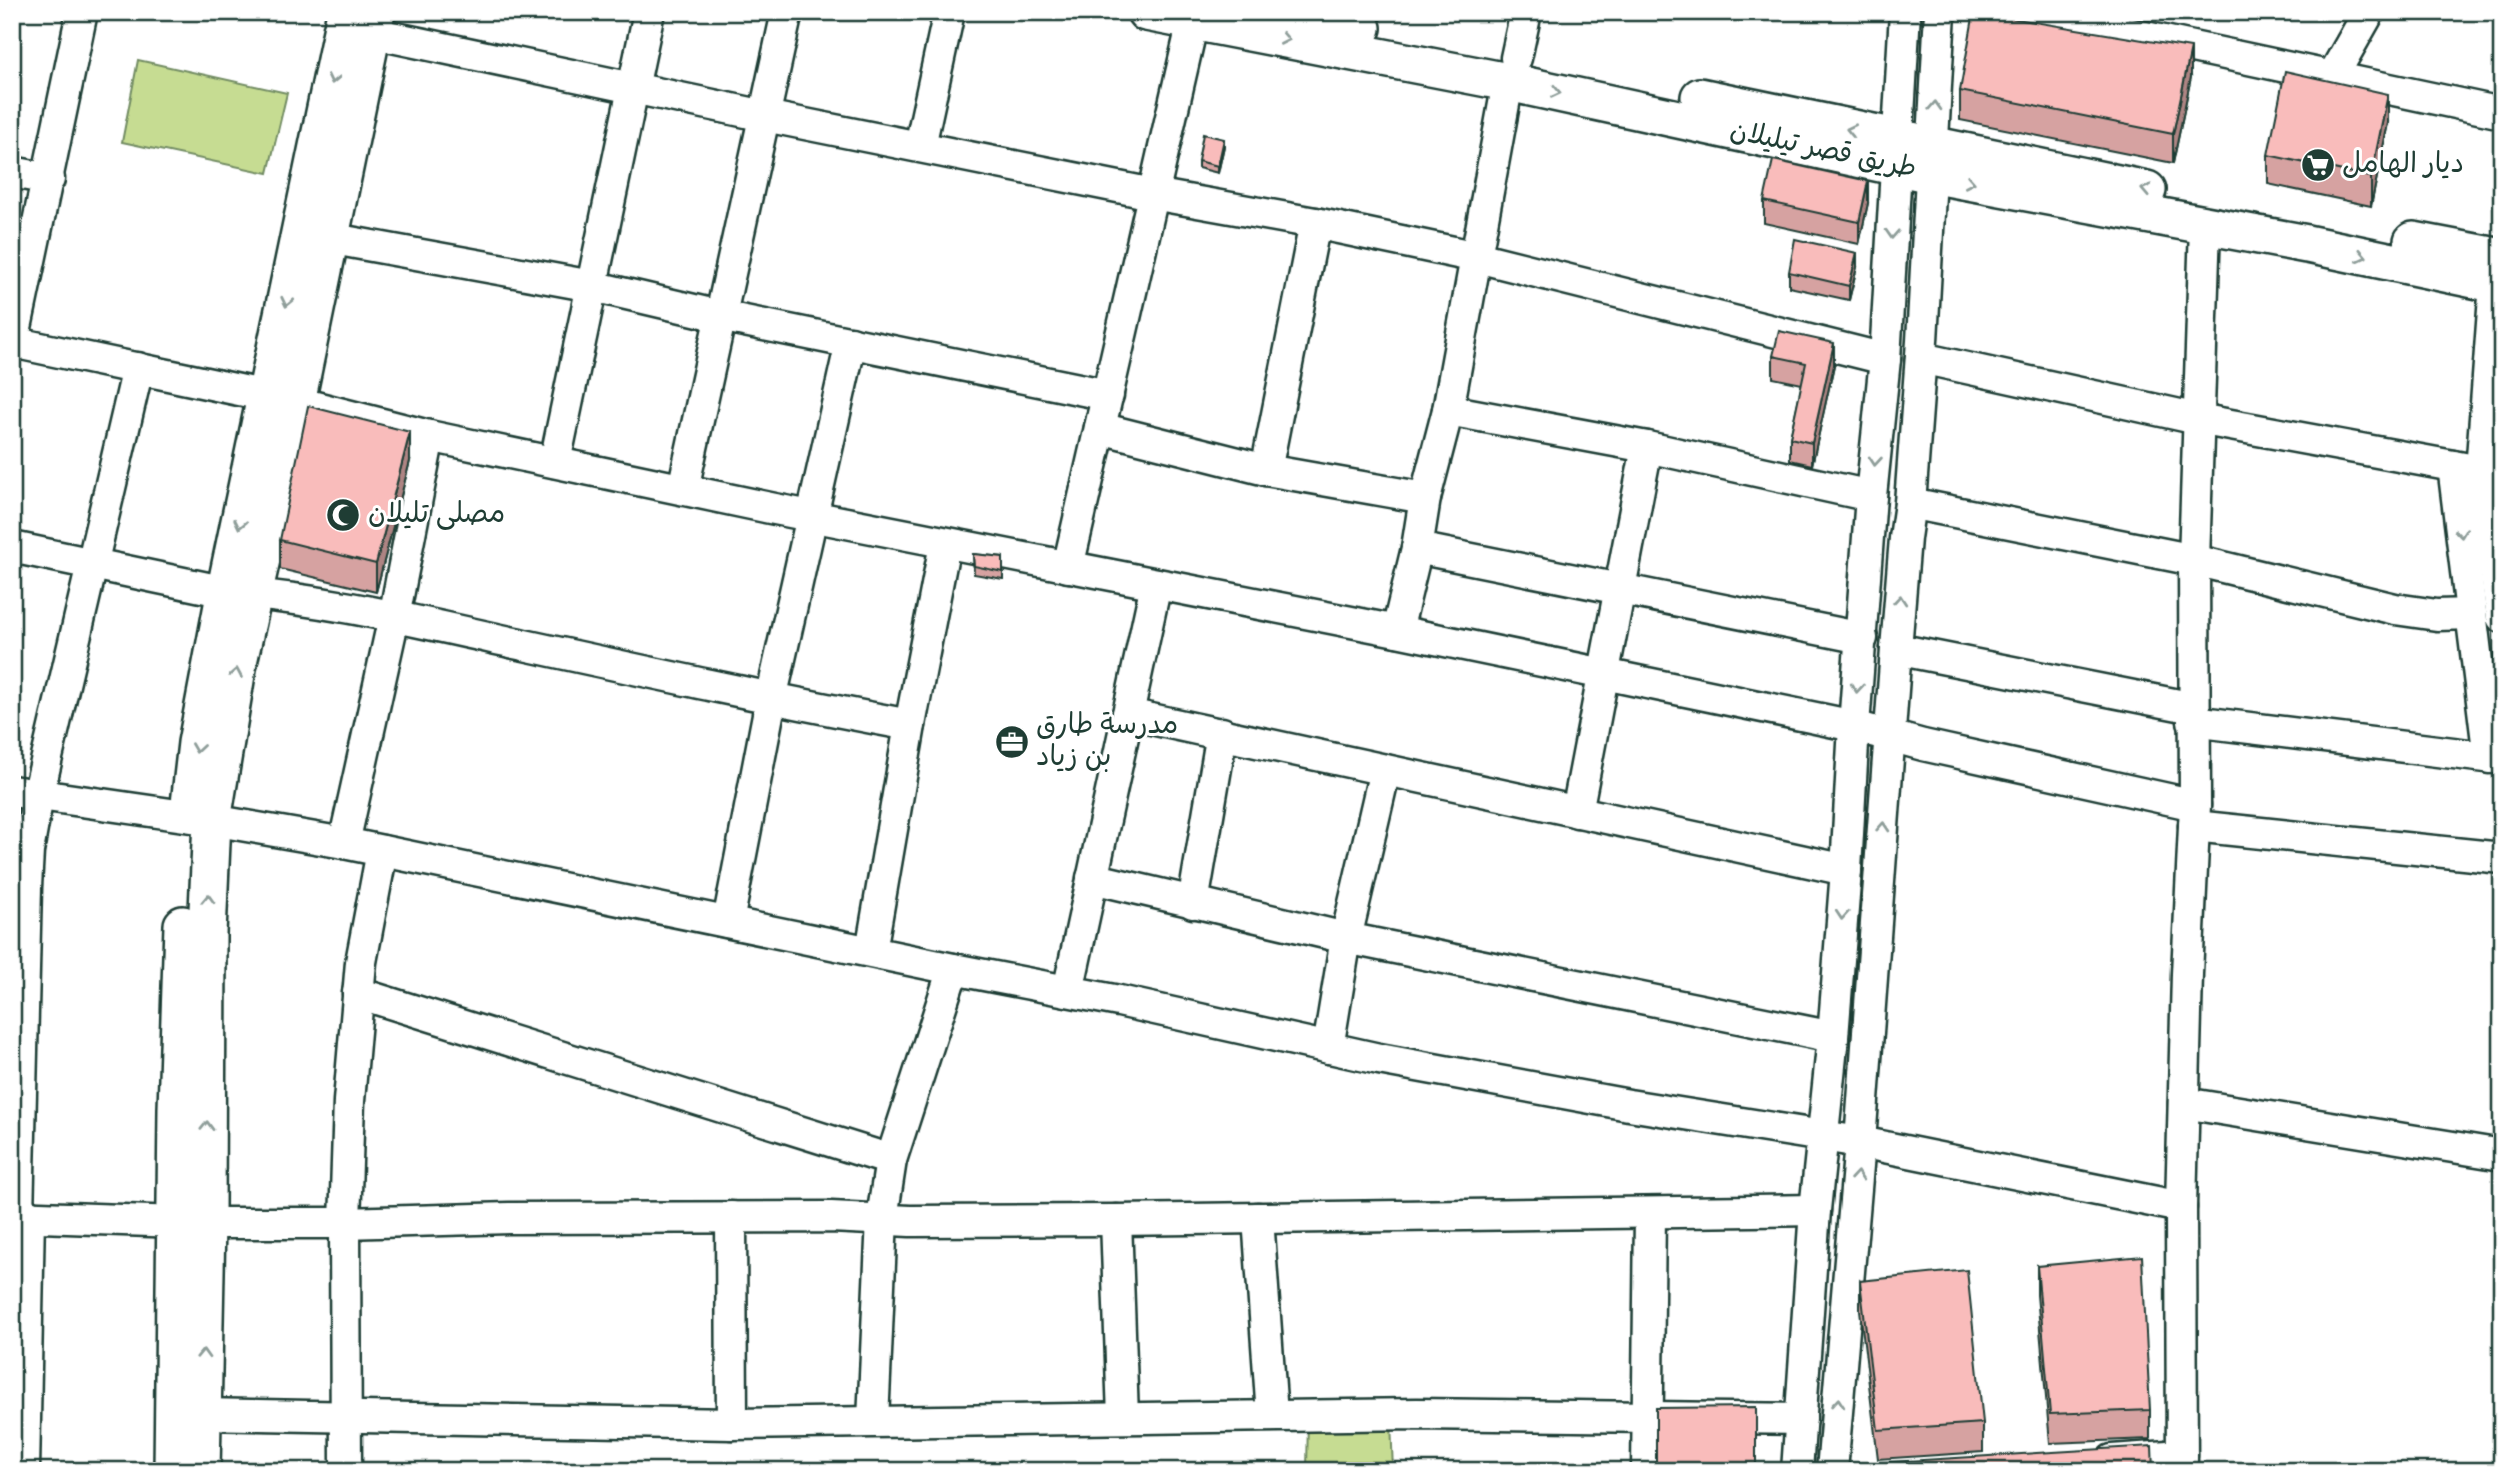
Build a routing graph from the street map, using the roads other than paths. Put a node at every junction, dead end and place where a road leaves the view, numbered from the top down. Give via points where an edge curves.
1 (82, 12) edge
2 (649, 12) edge
3 (788, 12) edge
4 (949, 12) edge
5 (1146, 12) edge
6 (1283, 12) edge
7 (1526, 12) edge
8 (1905, 12) edge
9 (1940, 12) edge
10 (2028, 12) edge
11 (2369, 12) edge
12 (359, 21) edge
13 (1193, 21) junction
14 (1512, 70) junction
15 (2331, 79) junction
16 (633, 88) junction
17 (2502, 113) edge
18 (765, 117) junction
19 (920, 146) junction
20 (1914, 156) junction
21 (12, 172) edge
22 (48, 179) junction
23 (1153, 194) junction
24 (1315, 223) junction
25 (2205, 226) junction
26 (328, 237) junction
27 (1477, 257) junction
28 (2500, 275) edge
29 (592, 286) junction
30 (720, 316) junction
31 (13, 342) edge
32 (851, 342) junction
33 (1921, 358) junction
34 (1885, 359) junction
35 (138, 368) junction
36 (1108, 395) junction
37 (281, 399) junction
38 (1448, 410) junction
39 (2198, 419) junction
40 (1100, 428) junction
41 (429, 436) junction
42 (1647, 447) junction
43 (555, 462) junction
44 (1266, 470) junction
45 (2478, 471) edge
46 (683, 489) junction
47 (1871, 496) junction
48 (1425, 498) junction
49 (1910, 503) junction
50 (811, 514) junction
51 (945, 544) junction
52 (12, 547) edge
53 (1417, 548) junction
54 (2194, 560) junction
55 (93, 563) junction
56 (1068, 567) junction
57 (1156, 584) junction
58 (1620, 590) junction
59 (240, 593) junction
60 (2471, 614) junction
61 (394, 617) junction
62 (2502, 617) edge
63 (1396, 631) junction
64 (1862, 638) junction
65 (1896, 649) junction
66 (1605, 674) junction
67 (771, 699) junction
68 (1128, 714) junction
69 (2193, 715) junction
70 (909, 725) junction
71 (1854, 726) junction
72 (1222, 733) junction
73 (1890, 734) junction
74 (2495, 758) edge
75 (1385, 769) junction
76 (25, 793) edge
77 (1577, 812) junction
78 (2194, 815) junction
79 (200, 819) junction
80 (344, 843) junction
81 (382, 851) junction
82 (2502, 858) edge
83 (1846, 870) junction
84 (1092, 878) junction
85 (1193, 903) junction
86 (728, 922) junction
87 (1346, 937) junction
88 (18, 943) edge
89 (871, 951) junction
90 (953, 969) junction
91 (1068, 991) junction
92 (358, 993) junction
93 (1833, 1037) junction
94 (1328, 1048) junction
95 (2184, 1102) junction
96 (1824, 1136) junction
97 (1860, 1142) junction
98 (2502, 1155) edge
99 (891, 1160) junction
100 (2181, 1207) junction
101 (1815, 1210) junction
102 (1650, 1213) junction
103 (20, 1215) edge
104 (731, 1217) junction
105 (1258, 1218) junction
106 (882, 1219) junction
107 (1116, 1220) junction
108 (192, 1222) junction
109 (345, 1223) junction
110 (201, 1414) junction
111 (347, 1415) junction
112 (1272, 1415) junction
113 (1123, 1417) junction
114 (1647, 1418) junction
115 (1801, 1419) junction
116 (873, 1421) junction
117 (732, 1424) junction
118 (2088, 1461) edge
119 (2182, 1463) edge
120 (24, 1471) edge
121 (173, 1471) edge
122 (201, 1471) edge
123 (346, 1471) edge
124 (1647, 1471) edge
125 (1797, 1471) edge
126 (1832, 1471) edge

1 - 22 street
2 - 16 street
3 - 18 street
4 - 19 street
5 - 13 main road, طريق قصر تيليلان
6 - 14 main road, طريق قصر تيليلان
7 - 14 street
8 - 20 street
20 -> 9 street
10 - 15 street
11 - 15 street
12 - 16 street
12 - 26 main road
12 -> 37 main road
13 -> 14 main road, طريق قصر تيليلان
13 - 23 street
14 - 20 main road, طريق قصر تيليلان
14 - 27 street
15 - 17 street
16 - 18 street
16 - 29 street
18 - 19 street
18 - 30 street
19 - 23 street
20 -> 25 main road, طريق قصر تيليلان
28 -> 20 main road, طريق قصر تيليلان via 2185,198
20 - 33 street
20 -> 34 street
21 - 22 street
22 - 31 street
23 - 24 street
23 - 36 street
24 - 27 street
24 - 44 street
25 -> 28 main road, طريق قصر تيليلان
25 - 39 street
26 - 29 street
26 - 37 main road
27 - 34 street
27 - 38 street
28 - 45 street
29 - 30 street
29 - 43 street
30 - 32 street
30 - 46 street
31 - 35 street
32 - 36 street
32 - 50 street
33 - 39 street
33 - 49 street
34 -> 47 street
35 - 37 street
35 - 55 street
36 - 40 street
37 - 41 street
37 - 59 main road
38 - 42 street
38 - 48 street
39 - 45 street
39 - 54 street
40 - 44 street
40 - 56 street
41 - 43 street
41 - 61 street
42 - 47 street
42 - 58 street
43 - 46 street
44 - 48 street
45 -> 60 street
45 - 62 street
46 - 50 street
47 - 64 street
48 - 53 street
49 - 54 street
65 -> 49 street
50 - 51 street
50 - 67 street
51 - 56 street
51 - 70 street
52 - 55 street
53 - 58 street
53 - 63 street
54 - 60 street via 2395,609
54 - 69 street
55 - 59 street
55 - 76 street
56 - 57 street
57 - 63 street
57 - 68 street
58 - 64 street
58 - 66 street
59 - 61 street
59 - 79 main road via 197,743
60 - 74 street
61 - 67 street
61 - 80 street
63 - 66 street
64 -> 71 street
65 - 69 street
65 - 73 street
66 - 71 street
66 - 77 street
67 - 70 street
67 - 86 street
68 - 72 street
68 - 84 street
69 - 74 street
69 - 78 street
70 - 89 street
71 - 73 street
71 - 83 street
72 - 75 street
72 - 85 street
73 - 78 street
97 -> 73 street
75 - 77 street
75 - 87 street
76 - 79 street
76 - 88 street via 28,851
77 - 83 street
78 - 82 street
78 - 95 street
79 - 80 street
79 - 108 main road via 185,862 178,1095
80 - 81 street
81 - 86 street
81 - 92 street
83 -> 93 street
84 - 85 street
84 - 91 street
85 - 87 street
86 - 89 street
87 - 93 street
87 - 94 street
88 - 103 street
89 - 90 street
90 - 91 street
90 - 99 street
91 - 94 street
92 - 99 street
92 - 109 street
93 - 96 street
94 - 96 street via 1629,1105
95 - 98 street
95 - 100 street
96 - 97 street
96 - 101 street
97 - 100 street
126 -> 97 street
99 - 106 street
100 - 119 street
101 - 102 street
101 - 115 street
102 - 105 street
102 - 114 street
103 - 108 street
103 - 120 street
104 - 106 street
104 - 109 street
104 - 117 street
105 - 107 street
105 - 112 street
106 - 107 street
106 - 116 street
107 - 113 street
108 - 109 street
110 -> 108 main road
108 - 121 main road
109 - 111 street
110 - 111 street
110 - 122 main road
111 - 117 street
111 - 123 street
112 - 113 street
112 - 114 street
113 - 116 street
114 - 115 street
114 - 124 street
115 - 125 street
116 - 117 street
118 - 119 street

